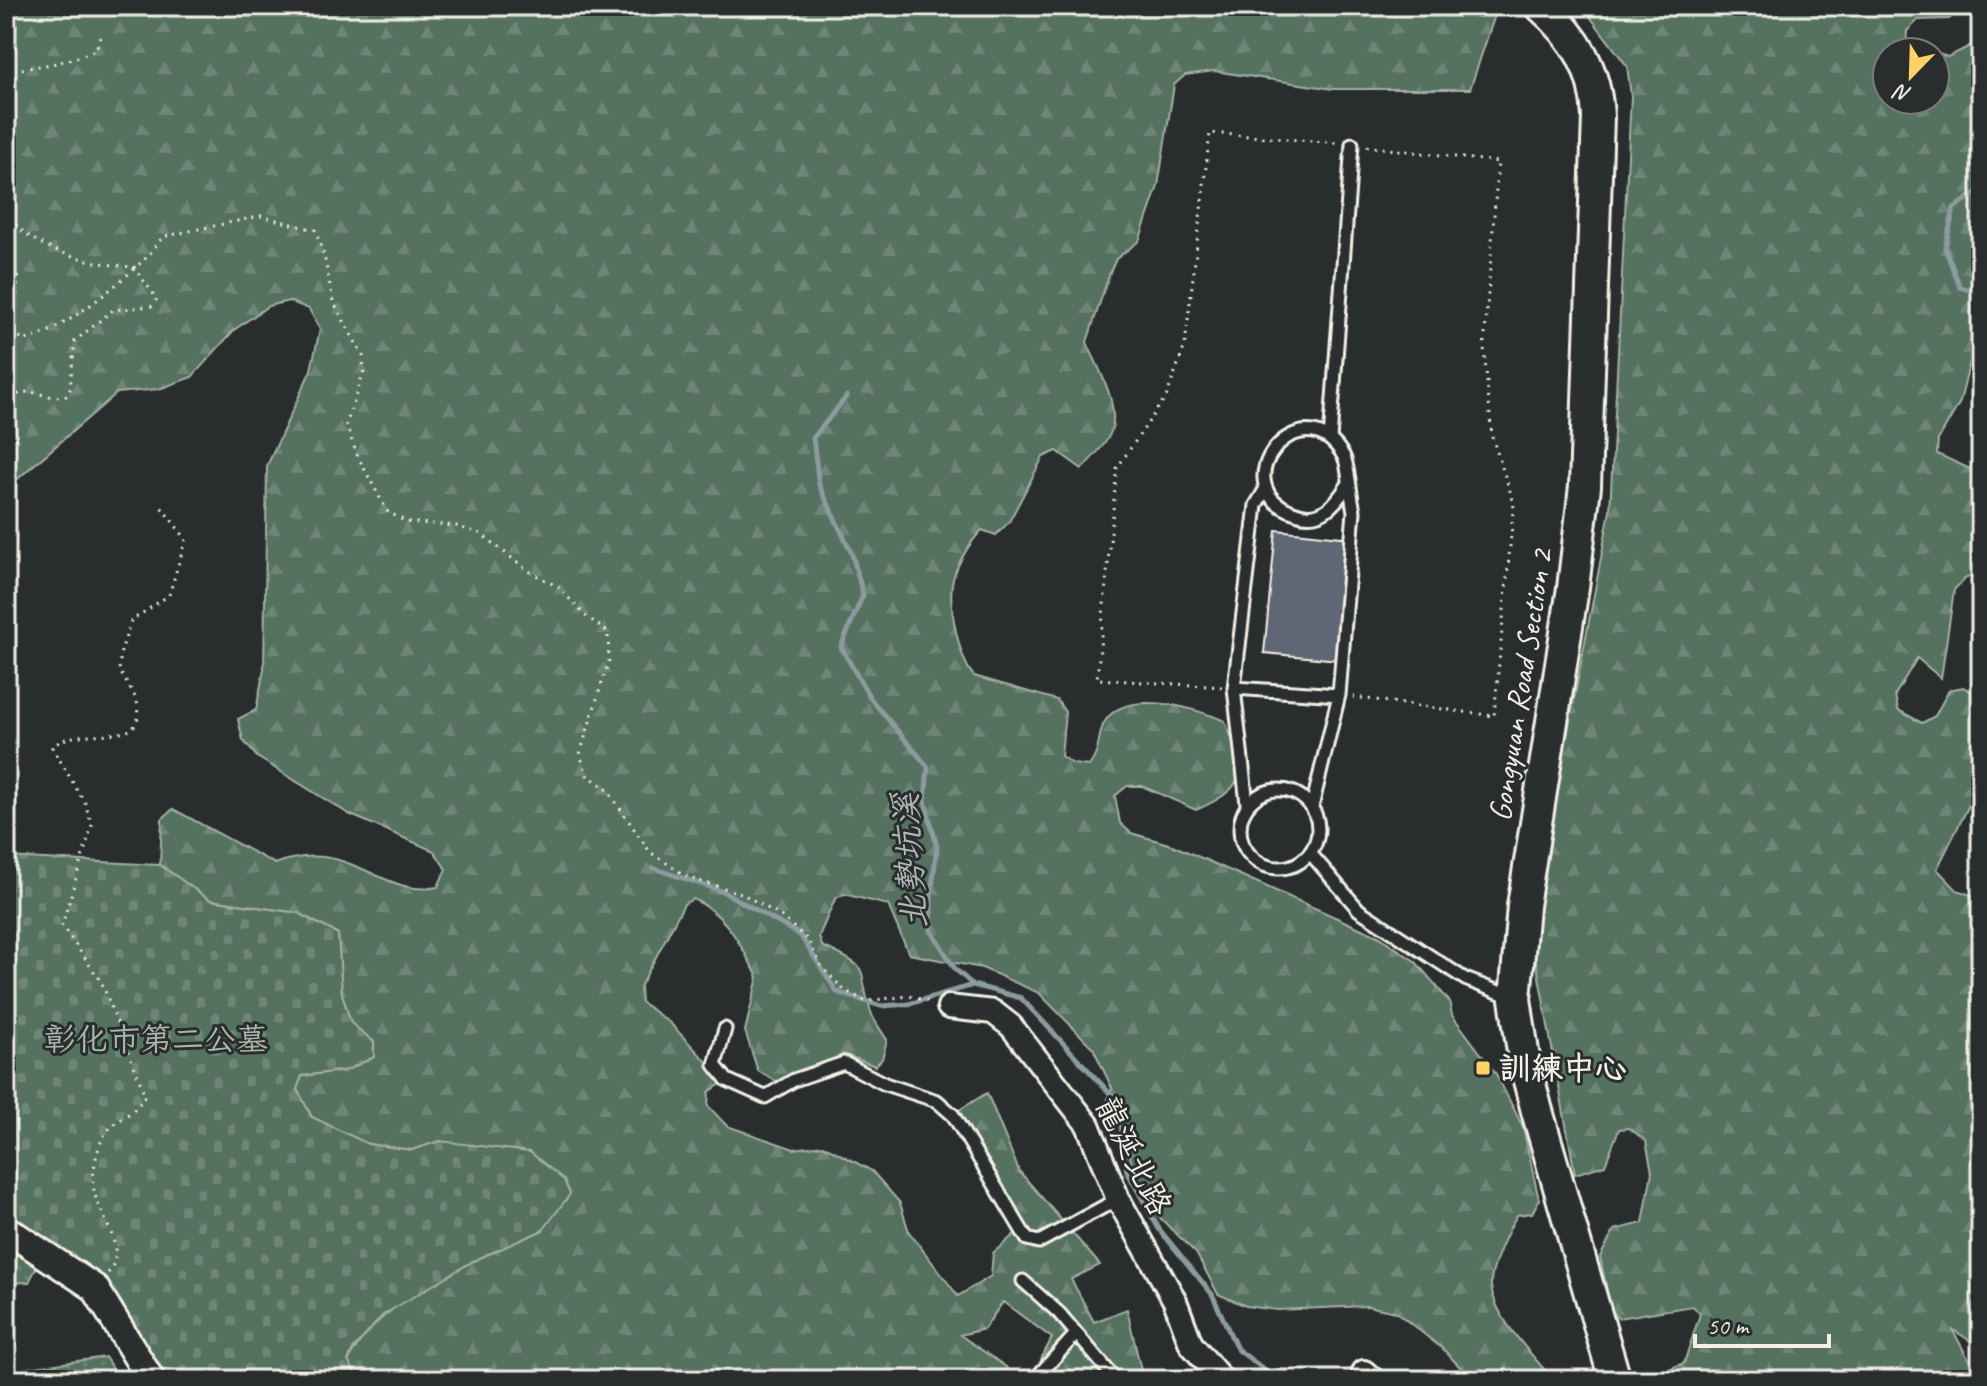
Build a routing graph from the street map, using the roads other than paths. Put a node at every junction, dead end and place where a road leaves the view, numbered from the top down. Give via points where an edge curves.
1 (1541, 6) edge
2 (1352, 144) road end
3 (1330, 439) junction
4 (1347, 486) junction
5 (1266, 488) junction
6 (1234, 688) junction
7 (1339, 695) junction
8 (1247, 804) junction
9 (1312, 807) junction
10 (1310, 853) junction
11 (1515, 999) junction
12 (949, 1007) road end
13 (725, 1029) dead end
14 (1118, 1199) junction
15 (6, 1229) edge
16 (1023, 1281) dead end
17 (1076, 1334) junction
18 (1036, 1378) dead end
19 (151, 1380) edge
20 (1116, 1380) edge
21 (1222, 1380) edge
22 (1615, 1380) edge
23 (1696, 1380) edge
24 (1711, 1380) edge

1 - 11 main road, Gongyuan Road Section 2 via 1566,28 1589,65 1598,117 1585,486 1523,906
2 - 3 lane
3 - 4 lane via 1346,459
3 - 5 lane via 1304,431 1280,440 1264,462
4 - 5 lane via 1332,508 1307,517 1282,509
4 - 7 lane via 1354,511
5 - 6 lane via 1256,505
6 - 7 lane
6 - 8 lane
7 - 9 lane
8 - 9 lane via 1268,790 1293,791
8 - 10 lane via 1239,827 1245,851 1265,866 1290,867
9 - 10 lane via 1319,830
10 - 11 lane via 1359,910 1465,979
11 - 22 main road, Gongyuan Road Section 2 via 1537,1111
12 - 14 street, 龍涎北路 via 993,1012 1011,1026 1088,1125
13 - 14 lane via 715,1065 727,1080 765,1097 794,1080 844,1063 937,1101 953,1115 1027,1239 1039,1242
14 - 21 street, 龍涎北路 via 1175,1301 1191,1344
15 - 19 street via 95,1288
16 - 17 lane
17 - 18 lane
17 - 20 lane
23 - 24 lane

